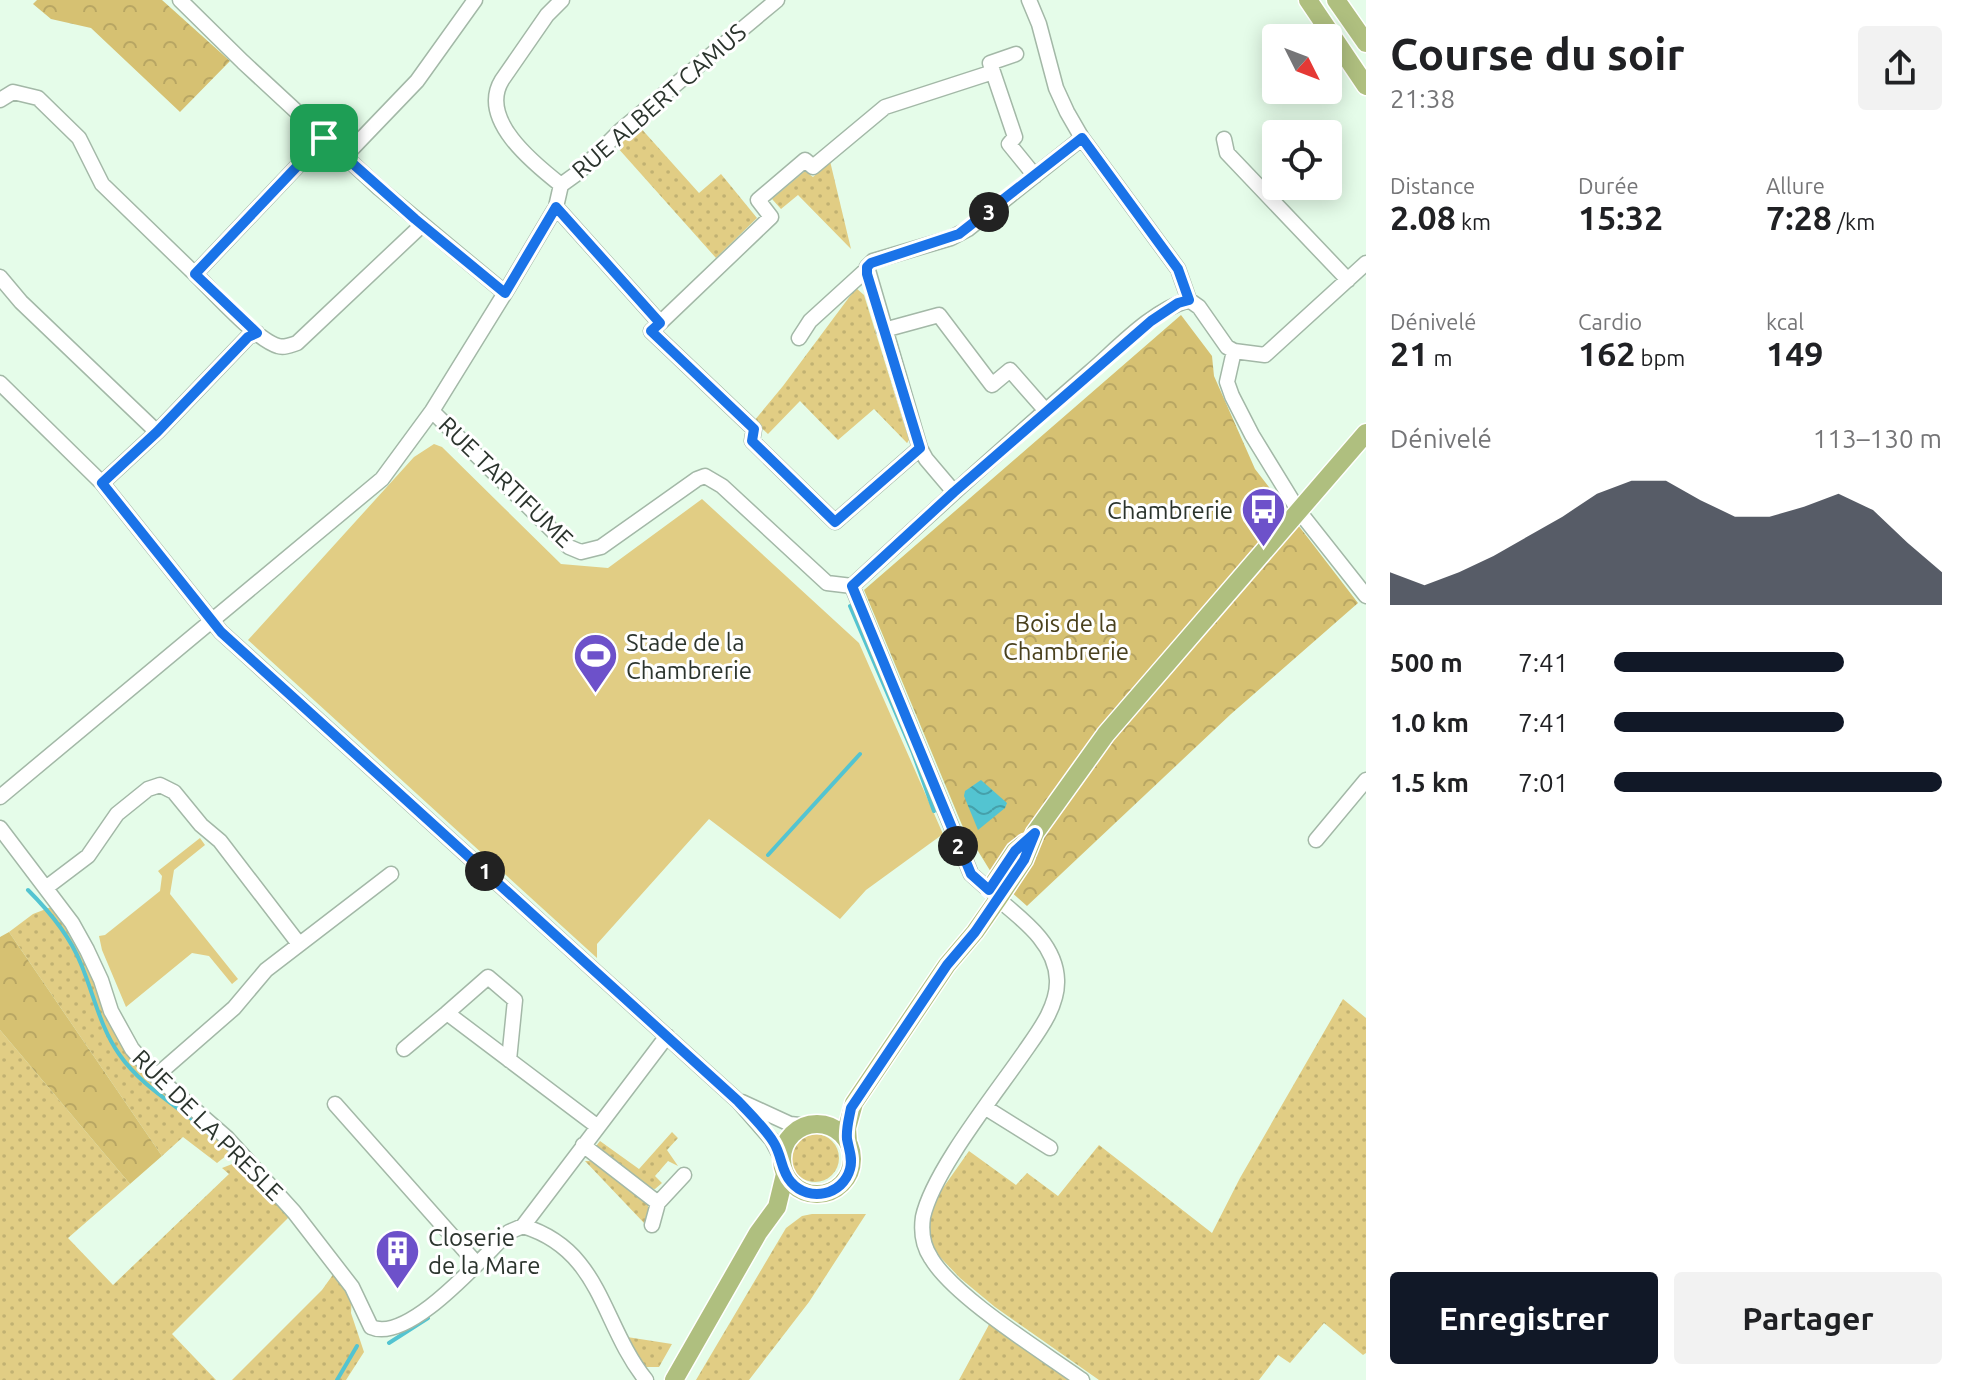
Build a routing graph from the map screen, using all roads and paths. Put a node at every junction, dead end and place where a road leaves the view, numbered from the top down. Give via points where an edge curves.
1 (475, 0) edge
2 (562, 0) edge
3 (777, 0) edge
4 (1029, 0) edge
5 (1308, 0) edge
6 (1336, 0) edge
7 (187, 2) edge
8 (1366, 43) edge
9 (1016, 54) dead end
10 (993, 72) junction
11 (1366, 86) edge
12 (0, 100) edge
13 (324, 138) junction
14 (1082, 138) junction
15 (1224, 139) dead end
16 (345, 156) junction
17 (1035, 176) junction
18 (561, 185) junction
19 (556, 207) junction
20 (422, 225) junction
21 (1366, 263) edge
22 (866, 270) junction
23 (195, 274) junction
24 (0, 277) edge
25 (1348, 280) junction
26 (505, 293) junction
27 (1189, 300) junction
28 (660, 323) junction
29 (884, 330) junction
30 (257, 333) junction
31 (799, 338) dead end
32 (1234, 351) junction
33 (0, 383) edge
34 (432, 411) junction
35 (1046, 411) junction
36 (157, 432) junction
37 (1366, 433) edge
38 (920, 448) junction
39 (102, 483) junction
40 (954, 492) junction
41 (1298, 510) junction
42 (852, 586) junction
43 (1366, 596) edge
44 (214, 620) junction
45 (1366, 780) edge
46 (0, 797) edge
47 (0, 828) edge
48 (1316, 840) dead end
49 (391, 874) dead end
50 (47, 887) junction
51 (994, 895) junction
52 (299, 944) junction
53 (447, 1013) junction
54 (667, 1036) junction
55 (404, 1049) dead end
56 (509, 1060) junction
57 (156, 1076) junction
58 (335, 1104) dead end
59 (851, 1108) junction
60 (986, 1108) junction
61 (767, 1123) junction
62 (816, 1126) junction
63 (598, 1127) junction
64 (848, 1142) junction
65 (583, 1145) junction
66 (1050, 1148) dead end
67 (784, 1166) junction
68 (684, 1175) dead end
69 (803, 1191) junction
70 (658, 1203) junction
71 (777, 1207) junction
72 (652, 1225) dead end
73 (523, 1226) junction
74 (476, 1263) junction
75 (646, 1380) edge
76 (671, 1380) edge
77 (1082, 1380) edge

1 - 16 street via 417,81
2 - 18 street via 502,80 494,102 503,126
3 - 18 street, RUE ALBERT CAMUS
4 - 14 street via 1056,88
5 - 11 main road
6 - 8 main road
7 - 13 street
9 - 10 street via 990,63
10 - 17 street via 1015,137 1009,144
10 - 28 street via 885,107 813,167 805,160 758,200 771,217
12 - 23 street via 13,92 38,98 79,138 102,184
13 - 16 street
13 - 23 street
14 - 17 street
14 - 27 street via 1178,269
15 - 25 street via 1227,153
16 - 20 street
17 - 22 street via 959,234 873,261
18 - 19 street, RUE ALBERT CAMUS
19 - 26 street, RUE ALBERT CAMUS
19 - 28 street
20 - 26 street
20 - 30 street via 297,343 281,347
21 - 25 street
22 - 29 street
22 - 31 street via 810,321
23 - 30 street
24 - 36 street
25 - 32 street via 1265,355
26 - 34 street, RUE ALBERT CAMUS
27 - 32 street
27 - 35 street via 1151,321
28 - 38 street via 651,331 754,429 752,441 835,522
29 - 35 street via 939,315 992,385 1010,370
29 - 38 street
30 - 36 street
32 - 41 street via 1227,382 1232,396
33 - 39 street
34 - 42 street, RUE TARTIFUME via 569,547 581,552 601,547 705,476 827,583
34 - 44 street, RUE ALBERT CAMUS via 382,479
35 - 40 street
36 - 39 street
37 - 41 main road
38 - 40 street
39 - 44 street
40 - 42 street
41 - 43 street
41 - 51 main road via 1106,734 1035,833 1024,860
42 - 51 street via 971,874
44 - 46 street, RUE ALBERT CAMUS
44 - 54 street via 221,632
45 - 48 street
47 - 50 street, RUE DE LA PRESLE
49 - 52 street
50 - 52 street via 88,856 117,814 160,785 174,792 220,841
50 - 57 street, RUE DE LA PRESLE via 87,950 121,1033
51 - 59 main road via 975,932
51 - 60 street via 1041,938 1057,985 1038,1032
52 - 57 street
53 - 55 street
53 - 56 street
53 - 56 street via 488,977 515,1000
54 - 61 street
54 - 63 street, RUE DE LA PRESLE
56 - 63 street
57 - 74 street, RUE DE LA PRESLE via 227,1138 294,1212 352,1287 371,1327 387,1329 411,1320
58 - 74 street
59 - 62 main road
59 - 64 main road
60 - 66 street
60 - 77 street via 931,1193 922,1236 939,1269 962,1291
61 - 62 street
61 - 67 street
62 - 64 main road via 840,1133
62 - 67 main road via 790,1138
63 - 65 street, RUE DE LA PRESLE
64 - 69 main road via 851,1164 844,1182 825,1193
65 - 70 street
65 - 73 street, RUE DE LA PRESLE
67 - 69 main road
67 - 71 main road
68 - 70 street
69 - 71 main road
70 - 72 street
71 - 76 main road
73 - 74 street, RUE DE LA PRESLE
73 - 75 street via 556,1241 583,1265 626,1352

